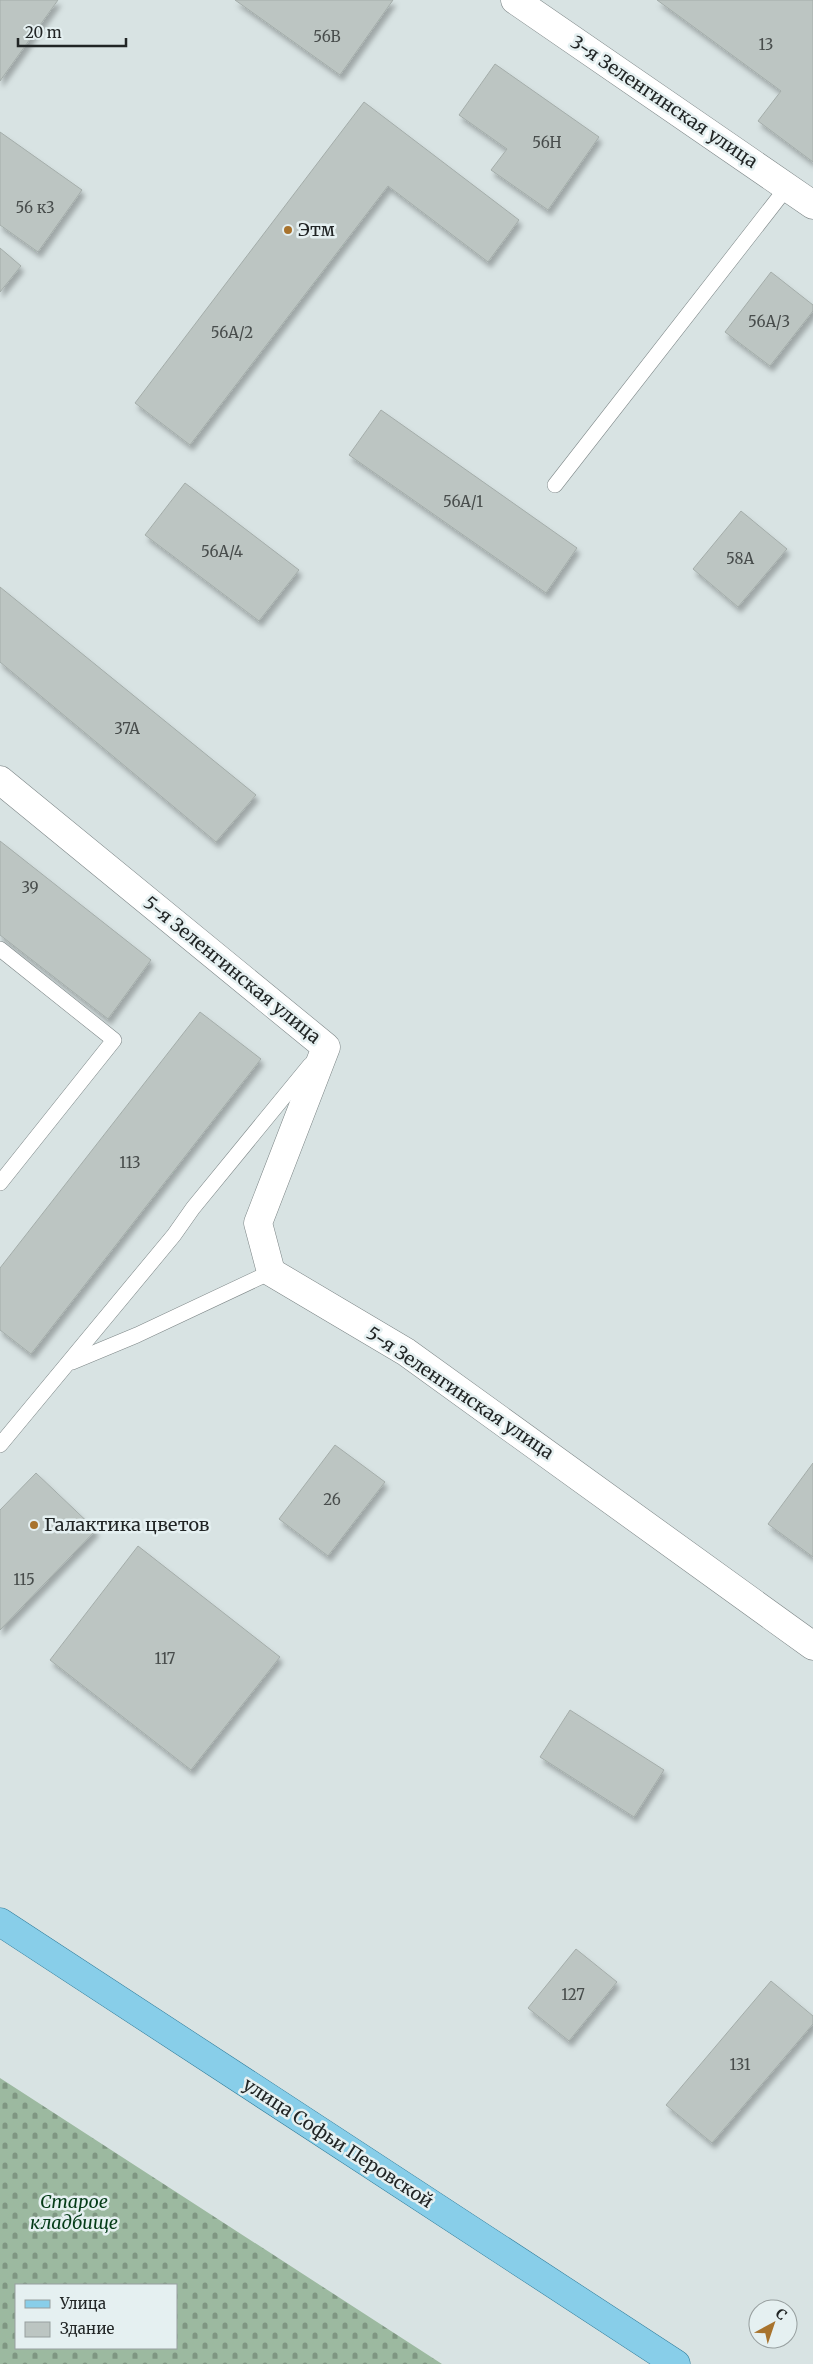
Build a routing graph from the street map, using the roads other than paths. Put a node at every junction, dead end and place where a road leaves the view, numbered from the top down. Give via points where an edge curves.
1 (515, 0) edge
2 (788, 186) junction
3 (813, 205) edge
4 (555, 485) dead end
5 (0, 780) edge
6 (0, 949) edge
7 (326, 1047) junction
8 (0, 1183) edge
9 (271, 1272) junction
10 (69, 1363) junction
11 (0, 1445) edge
12 (813, 1646) edge
13 (0, 1922) edge
14 (676, 2364) edge

1 - 2 street, 3-я Зеленгинская улица
2 - 3 street, 3-я Зеленгинская улица
2 - 4 lane
5 - 7 street, 5-я Зеленгинская улица
6 - 8 lane via 114,1040
7 - 9 street, 5-я Зеленгинская улица via 258,1223
7 - 10 lane
9 - 10 lane
9 - 12 street, 5-я Зеленгинская улица via 406,1352
10 - 11 lane
13 - 14 main road, улица Софьи Перовской

